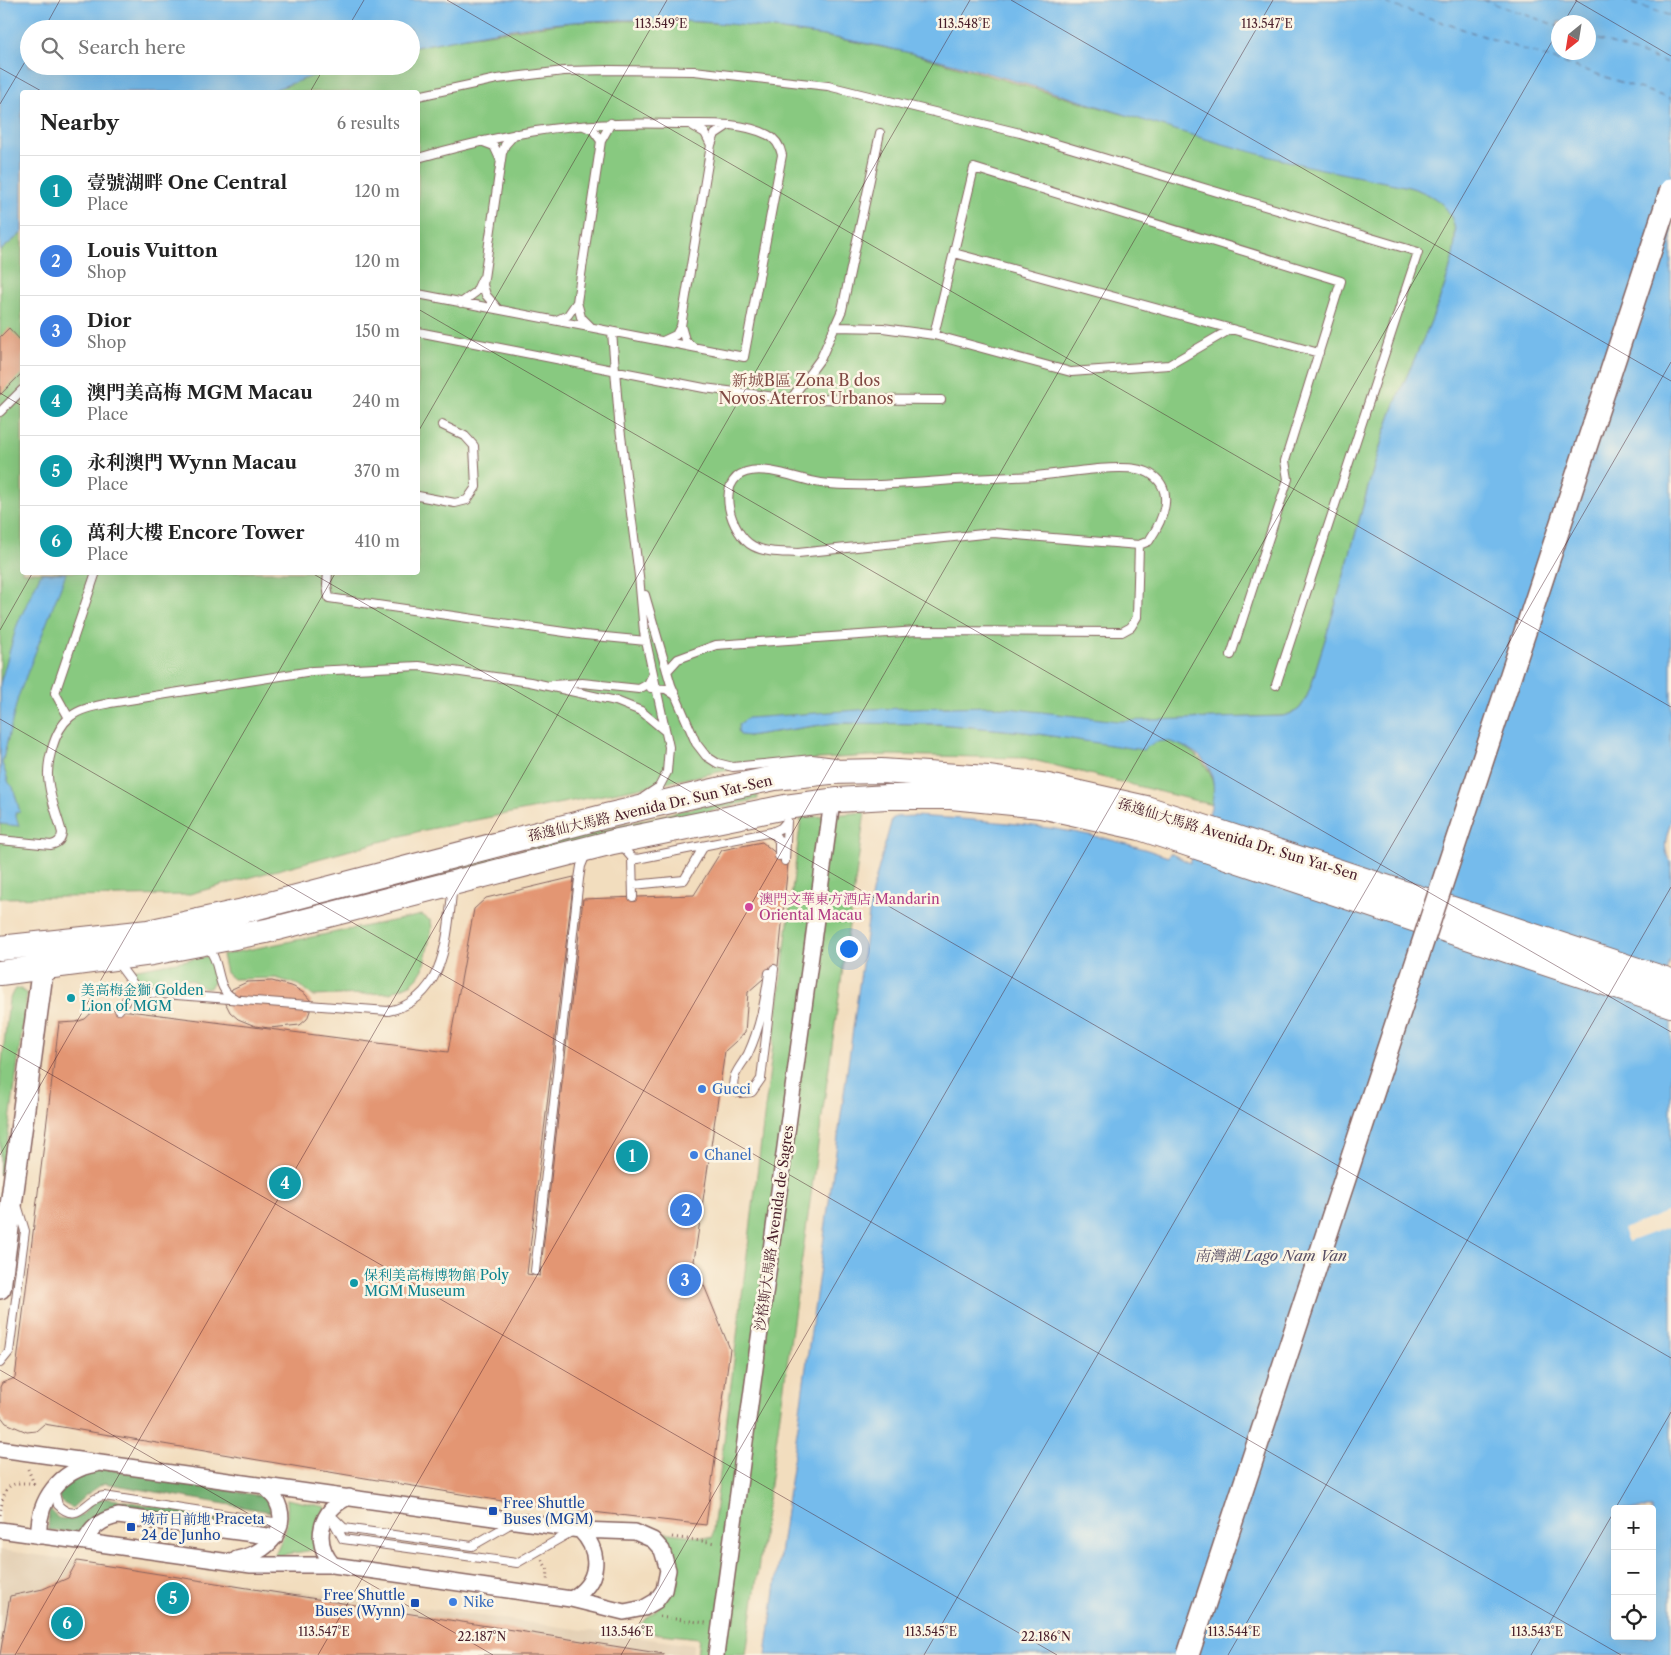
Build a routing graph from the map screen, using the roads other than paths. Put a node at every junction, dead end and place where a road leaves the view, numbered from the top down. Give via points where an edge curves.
1 (420, 96) edge
2 (611, 123) junction
3 (687, 124) junction
4 (583, 126) junction
5 (727, 126) junction
6 (880, 133) dead end
7 (515, 134) junction
8 (479, 141) junction
9 (601, 141) junction
10 (711, 145) junction
11 (420, 157) edge
12 (500, 159) junction
13 (1671, 189) edge
14 (954, 253) junction
15 (483, 274) junction
16 (420, 294) edge
17 (577, 302) junction
18 (461, 303) junction
19 (501, 311) junction
20 (555, 321) junction
21 (681, 326) junction
22 (836, 327) junction
23 (593, 328) junction
24 (1231, 329) junction
25 (420, 332) edge
26 (612, 332) junction
27 (934, 335) junction
28 (662, 342) junction
29 (693, 347) junction
30 (1318, 353) junction
31 (616, 370) junction
32 (20, 392) edge
33 (791, 399) junction
34 (941, 400) dead end
35 (0, 412) edge
36 (442, 425) dead end
37 (420, 496) edge
38 (1139, 545) junction
39 (95, 575) edge
40 (328, 575) edge
41 (639, 576) junction
42 (646, 641) junction
43 (1231, 655) dead end
44 (667, 671) junction
45 (653, 674) junction
46 (547, 686) junction
47 (1276, 686) dead end
48 (655, 687) junction
49 (639, 689) junction
50 (675, 695) junction
51 (69, 718) junction
52 (665, 731) junction
53 (861, 771) junction
54 (722, 789) junction
55 (832, 801) junction
56 (579, 814) dead end
57 (786, 814) junction
58 (768, 833) junction
59 (0, 840) edge
60 (613, 842) junction
61 (704, 846) junction
62 (591, 847) junction
63 (552, 856) junction
64 (632, 858) junction
65 (579, 879) junction
66 (454, 883) junction
67 (633, 885) junction
68 (633, 897) dead end
69 (46, 944) junction
70 (202, 944) junction
71 (0, 952) edge
72 (112, 959) junction
73 (43, 968) junction
74 (771, 971) joint
75 (0, 973) edge
76 (130, 980) junction
77 (1671, 981) edge
78 (239, 1000) junction
79 (1670, 1005) edge
80 (119, 1010) dead end
81 (6, 1190) edge
82 (535, 1270) dead end
83 (0, 1288) edge
84 (0, 1363) edge
85 (0, 1449) edge
86 (110, 1464) junction
87 (54, 1486) junction
88 (264, 1486) junction
89 (349, 1497) junction
90 (328, 1512) junction
91 (516, 1521) junction
92 (578, 1529) junction
93 (0, 1530) edge
94 (277, 1530) junction
95 (39, 1536) junction
96 (85, 1542) junction
97 (224, 1561) junction
98 (333, 1565) junction
99 (572, 1599) junction
100 (716, 1655) edge
101 (1188, 1655) edge

1 - 47 lane via 497,79 564,71 694,71 828,86 1020,133 1418,252
2 - 3 lane
2 - 4 lane
2 - 9 lane
3 - 5 lane
3 - 10 lane via 705,133
4 - 7 lane
4 - 9 lane via 593,130
5 - 10 lane via 715,134
5 - 29 lane via 770,136 780,146 782,155 744,357
6 - 22 lane
7 - 8 lane
7 - 12 lane via 505,145
8 - 11 lane
8 - 12 lane via 494,146
9 - 17 lane
10 - 21 lane
12 - 15 lane
13 - 101 main road, bridge
14 - 24 lane
14 - 27 lane
14 - 30 lane via 974,168 1341,281
15 - 18 lane via 476,292
15 - 19 lane via 486,295
16 - 18 lane
17 - 20 lane via 568,315
17 - 23 lane via 581,317
18 - 19 lane
19 - 20 lane
20 - 23 lane
21 - 28 lane via 676,335
21 - 29 lane via 685,340
22 - 27 lane via 883,328
22 - 33 lane via 821,358
23 - 26 lane
24 - 27 lane via 1170,365 1071,372
24 - 30 lane
25 - 31 lane
26 - 28 lane
26 - 31 lane
28 - 29 lane
30 - 43 lane via 1285,461 1288,479
31 - 33 lane via 704,388
31 - 41 lane via 619,420
32 - 35 lane
33 - 34 lane
36 - 37 lane via 465,436 474,446 476,487 466,500 455,503
38 - 38 lane via 993,533 798,553 772,551 753,546 739,534 729,509 728,491 734,479 746,472 771,472 822,483 883,484 1123,468 1147,471 1160,480 1166,496 1166,510 1149,541
38 - 44 lane via 1138,617 1131,627 1122,632 917,631 716,645 678,658
39 - 51 lane via 55,693
40 - 42 lane via 330,598
41 - 42 lane
41 - 44 lane
42 - 45 lane
44 - 50 lane
45 - 48 lane
45 - 49 lane via 648,684
46 - 49 lane via 582,683
46 - 51 lane via 419,666 312,671 94,706
46 - 52 lane via 623,703 647,715
48 - 49 lane
48 - 50 lane
48 - 52 lane
50 - 53 lane via 696,743 706,756 717,763 733,767 823,760
51 - 59 lane via 49,758 48,784 61,838 57,843 42,844
52 - 56 lane via 669,747 668,764 659,787 636,800
53 - 54 main road, 孫逸仙大馬路 Avenida Dr. Sun Yat-Sen via 775,778
53 - 77 main road, 孫逸仙大馬路 Avenida Dr. Sun Yat-Sen via 988,778 1094,795 1193,822
54 - 57 main road via 768,792 780,799
54 - 69 main road, 孫逸仙大馬路 Avenida Dr. Sun Yat-Sen via 498,840 239,912 148,932
55 - 57 main road, 孫逸仙大馬路 Avenida Dr. Sun Yat-Sen
55 - 79 main road, 孫逸仙大馬路 Avenida Dr. Sun Yat-Sen via 951,797 1042,806 1140,828
55 - 100 street, 沙格斯大馬路 Avenida de Sagres
57 - 58 lane via 781,828
57 - 58 lane via 782,858 779,841
57 - 60 main road, 孫逸仙大馬路 Avenida Dr. Sun Yat-Sen
58 - 61 lane
60 - 62 main road, 孫逸仙大馬路 Avenida Dr. Sun Yat-Sen
60 - 64 lane via 623,847
61 - 64 lane
61 - 67 lane via 684,880
62 - 63 main road, 孫逸仙大馬路 Avenida Dr. Sun Yat-Sen
62 - 65 lane via 583,859
63 - 65 lane via 571,864
63 - 66 main road, 孫逸仙大馬路 Avenida Dr. Sun Yat-Sen
64 - 67 lane
65 - 82 lane
66 - 70 main road, 孫逸仙大馬路 Avenida Dr. Sun Yat-Sen via 329,917
66 - 78 lane via 439,966 429,987 414,1002 388,1011
67 - 68 lane
69 - 71 main road, 孫逸仙大馬路 Avenida Dr. Sun Yat-Sen
69 - 73 main road
70 - 72 main road, 孫逸仙大馬路 Avenida Dr. Sun Yat-Sen
70 - 78 lane via 214,953 223,988 230,997
72 - 73 main road, 孫逸仙大馬路 Avenida Dr. Sun Yat-Sen
72 - 76 lane via 120,963
73 - 75 main road, 孫逸仙大馬路 Avenida Dr. Sun Yat-Sen
73 - 81 main road
74 - 74 lane via 761,1079 752,1092 739,1093 734,1090 733,1079 754,1040
76 - 78 lane via 141,991 150,994
76 - 80 lane via 131,990
81 - 83 main road
81 - 84 lane via 25,1231 9,1352
85 - 86 street
86 - 87 street via 83,1467
86 - 88 street
87 - 94 lane via 56,1502 71,1512 80,1511 93,1499 104,1496
87 - 95 street via 42,1508
88 - 89 street
88 - 94 street via 277,1502
89 - 90 street
89 - 91 street
90 - 91 lane via 344,1528 472,1546
90 - 92 lane via 343,1539 516,1563
90 - 98 street via 322,1524 321,1537 323,1550
91 - 92 street
92 - 99 street via 593,1547 595,1567 588,1586
92 - 99 street via 635,1532 647,1536 662,1550 668,1577 664,1590 650,1605 638,1611 624,1612
93 - 95 street
94 - 96 street via 118,1516 100,1523
94 - 97 street via 268,1546 256,1554
95 - 96 street
96 - 97 street
97 - 98 street via 251,1565
98 - 99 street

